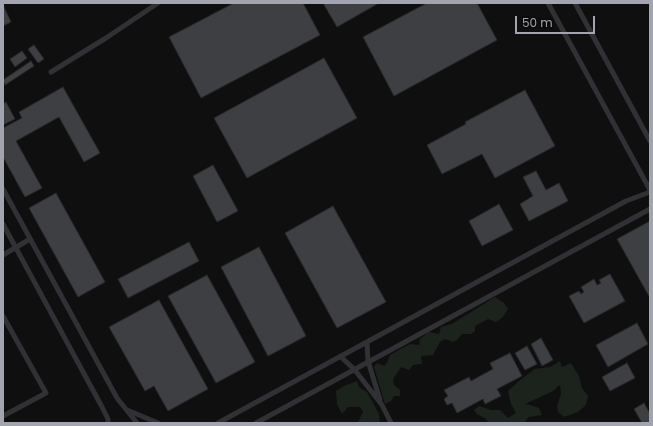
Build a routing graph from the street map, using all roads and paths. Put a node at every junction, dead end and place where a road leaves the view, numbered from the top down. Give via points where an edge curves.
1 (158, 3) edge
2 (548, 3) edge
3 (575, 3) edge
4 (51, 72) dead end
5 (650, 141) edge
6 (3, 189) edge
7 (650, 191) edge
8 (650, 209) edge
9 (3, 224) edge
10 (30, 239) junction
11 (16, 248) junction
12 (3, 255) edge
13 (3, 316) edge
14 (367, 342) junction
15 (341, 357) junction
16 (368, 361) junction
17 (354, 369) junction
18 (382, 405) junction
19 (125, 409) junction
20 (3, 416) edge
21 (108, 422) edge
22 (136, 423) edge
23 (158, 423) edge
24 (218, 423) edge
25 (256, 423) edge
26 (391, 423) edge

1 - 4 lane
2 - 7 lane
3 - 5 lane
6 - 10 lane
7 - 14 lane via 626,201
8 - 16 lane
9 - 11 lane
10 - 11 lane
10 - 19 lane
11 - 12 lane
11 - 21 lane
13 - 20 lane via 46,393
14 - 15 lane
14 - 16 lane
15 - 17 lane
15 - 24 lane
16 - 17 lane
16 - 18 lane
17 - 18 lane
17 - 25 lane
18 - 26 lane
19 - 22 lane
19 - 23 lane

